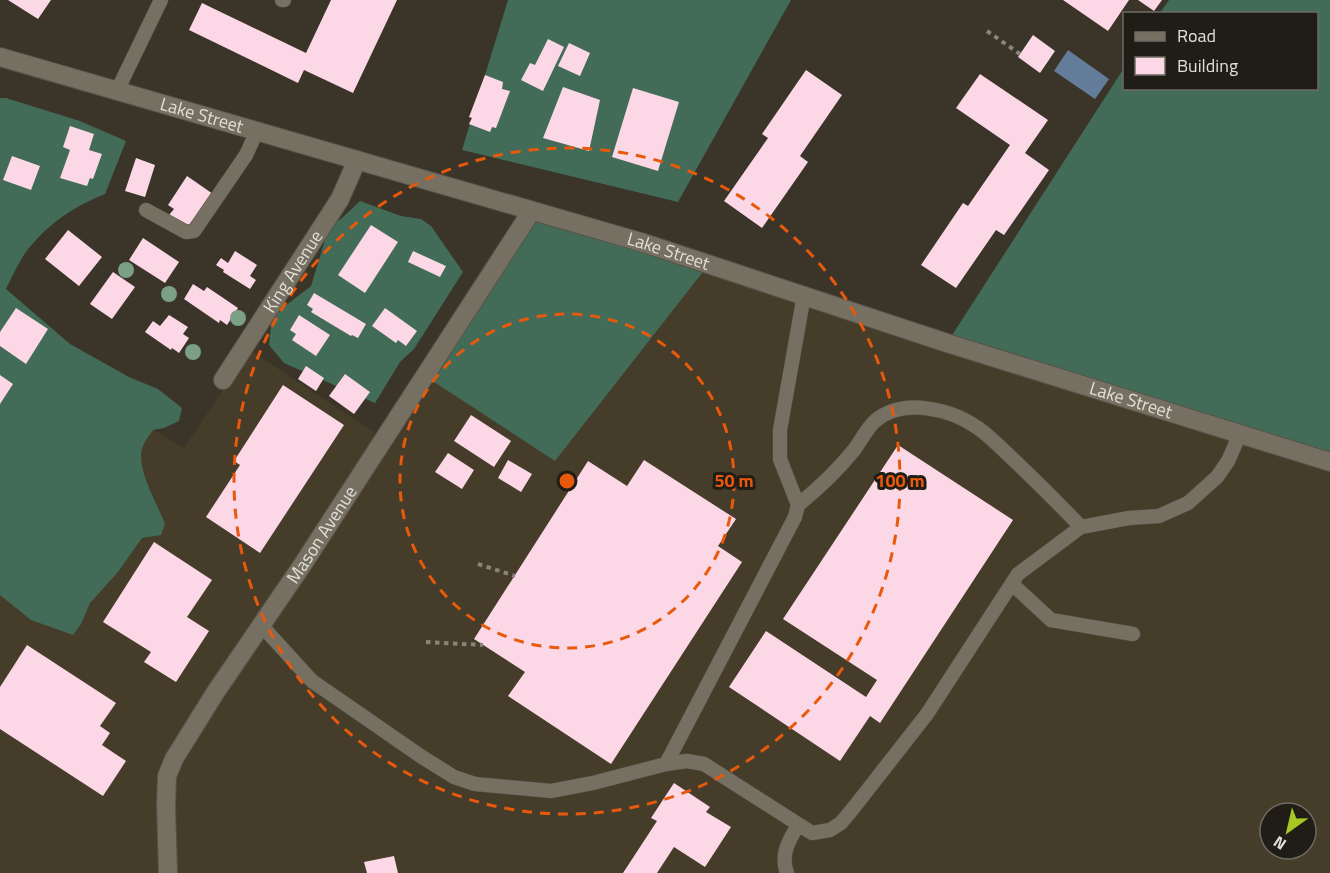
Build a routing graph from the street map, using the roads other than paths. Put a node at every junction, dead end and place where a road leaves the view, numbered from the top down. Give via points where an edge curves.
1 (161, 0) edge
2 (0, 57) edge
3 (117, 91) junction
4 (257, 131) junction
5 (357, 160) junction
6 (146, 210) dead end
7 (531, 212) junction
8 (804, 295) junction
9 (223, 380) dead end
10 (1240, 434) junction
11 (1330, 462) edge
12 (798, 505) junction
13 (1081, 527) junction
14 (1012, 584) junction
15 (261, 626) junction
16 (1133, 634) dead end
17 (666, 764) junction
18 (798, 825) junction
19 (168, 873) edge
20 (787, 873) edge

1 - 3 lane
2 - 3 street, Lake Street
3 - 4 street, Lake Street
4 - 5 street, Lake Street
4 - 6 lane via 194,231 186,232
5 - 7 street, Lake Street
5 - 9 street, King Avenue via 340,199
7 - 8 street, Lake Street via 644,243
7 - 15 street, Mason Avenue
8 - 10 street, Lake Street
8 - 12 lane via 780,430 780,459
10 - 11 street, Lake Street
10 - 13 lane via 1217,477 1188,503 1159,516
12 - 13 lane via 824,485 874,422 889,411 927,408 978,428
12 - 17 lane
13 - 14 lane via 1018,574
14 - 16 lane via 1051,620
14 - 18 lane via 927,714 841,823 830,830 812,833
15 - 17 lane via 306,676 454,777 475,784 551,791
15 - 19 street, Mason Avenue via 215,693 167,776
17 - 18 lane via 704,764
18 - 20 lane via 783,863

